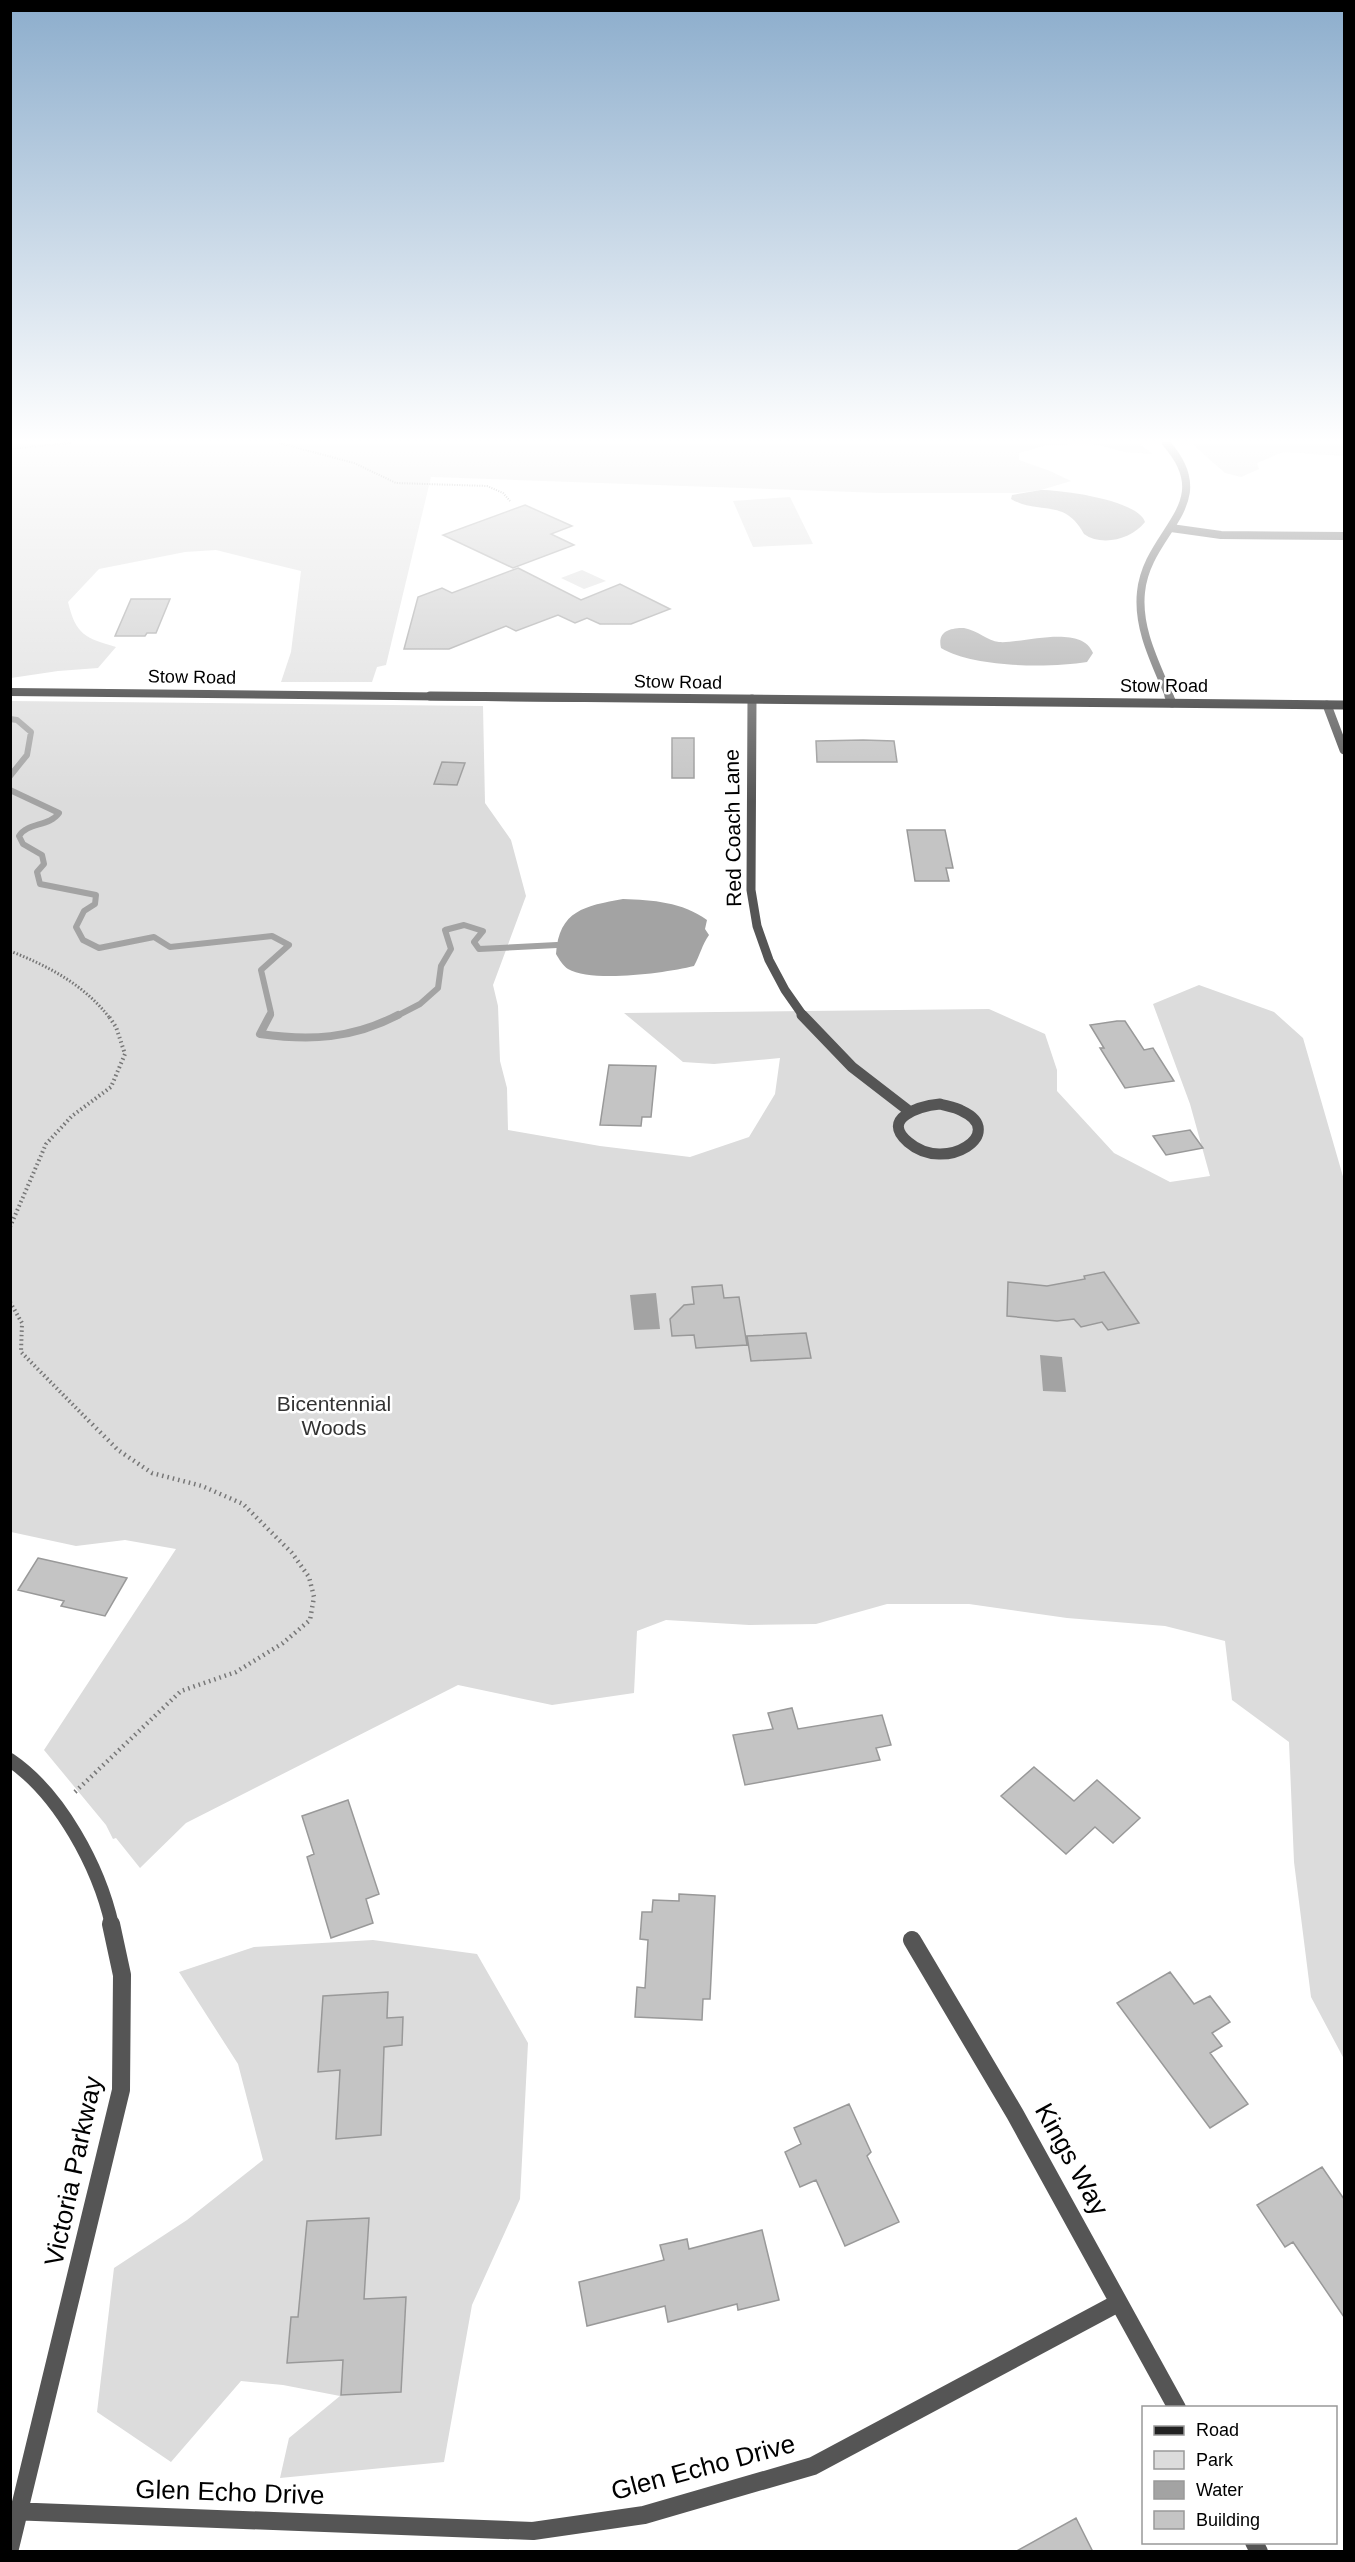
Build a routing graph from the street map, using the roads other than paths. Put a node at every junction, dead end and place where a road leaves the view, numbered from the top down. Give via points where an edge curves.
1 (1151, 563) edge
2 (10, 692) edge
3 (752, 699) junction
4 (1172, 703) junction
5 (1328, 705) junction
6 (1344, 705) edge
7 (1344, 750) edge
8 (909, 1111) junction
9 (10, 1760) edge
10 (912, 1941) dead end
11 (1118, 2303) junction
12 (1176, 2406) edge
13 (15, 2511) edge
14 (10, 2548) edge

1 - 4 street via 1140,598 1142,624
2 - 3 street, Stow Road
3 - 4 street, Stow Road
3 - 8 street, Red Coach Lane via 751,890 764,951 782,988 808,1024 869,1083
4 - 5 street, Stow Road
5 - 6 street, Stow Road
5 - 7 street
8 - 8 street via 926,1105 953,1106 974,1118 979,1135 967,1150 956,1154 924,1152 908,1143 899,1128
9 - 13 street, Victoria Parkway via 28,1773 74,1830 106,1899 122,1975 121,2090
10 - 11 street, Kings Way via 1005,2095
11 - 12 street, Kings Way
11 - 13 street, Glen Echo Drive via 813,2466 644,2516 533,2531
13 - 14 street, Victoria Parkway

